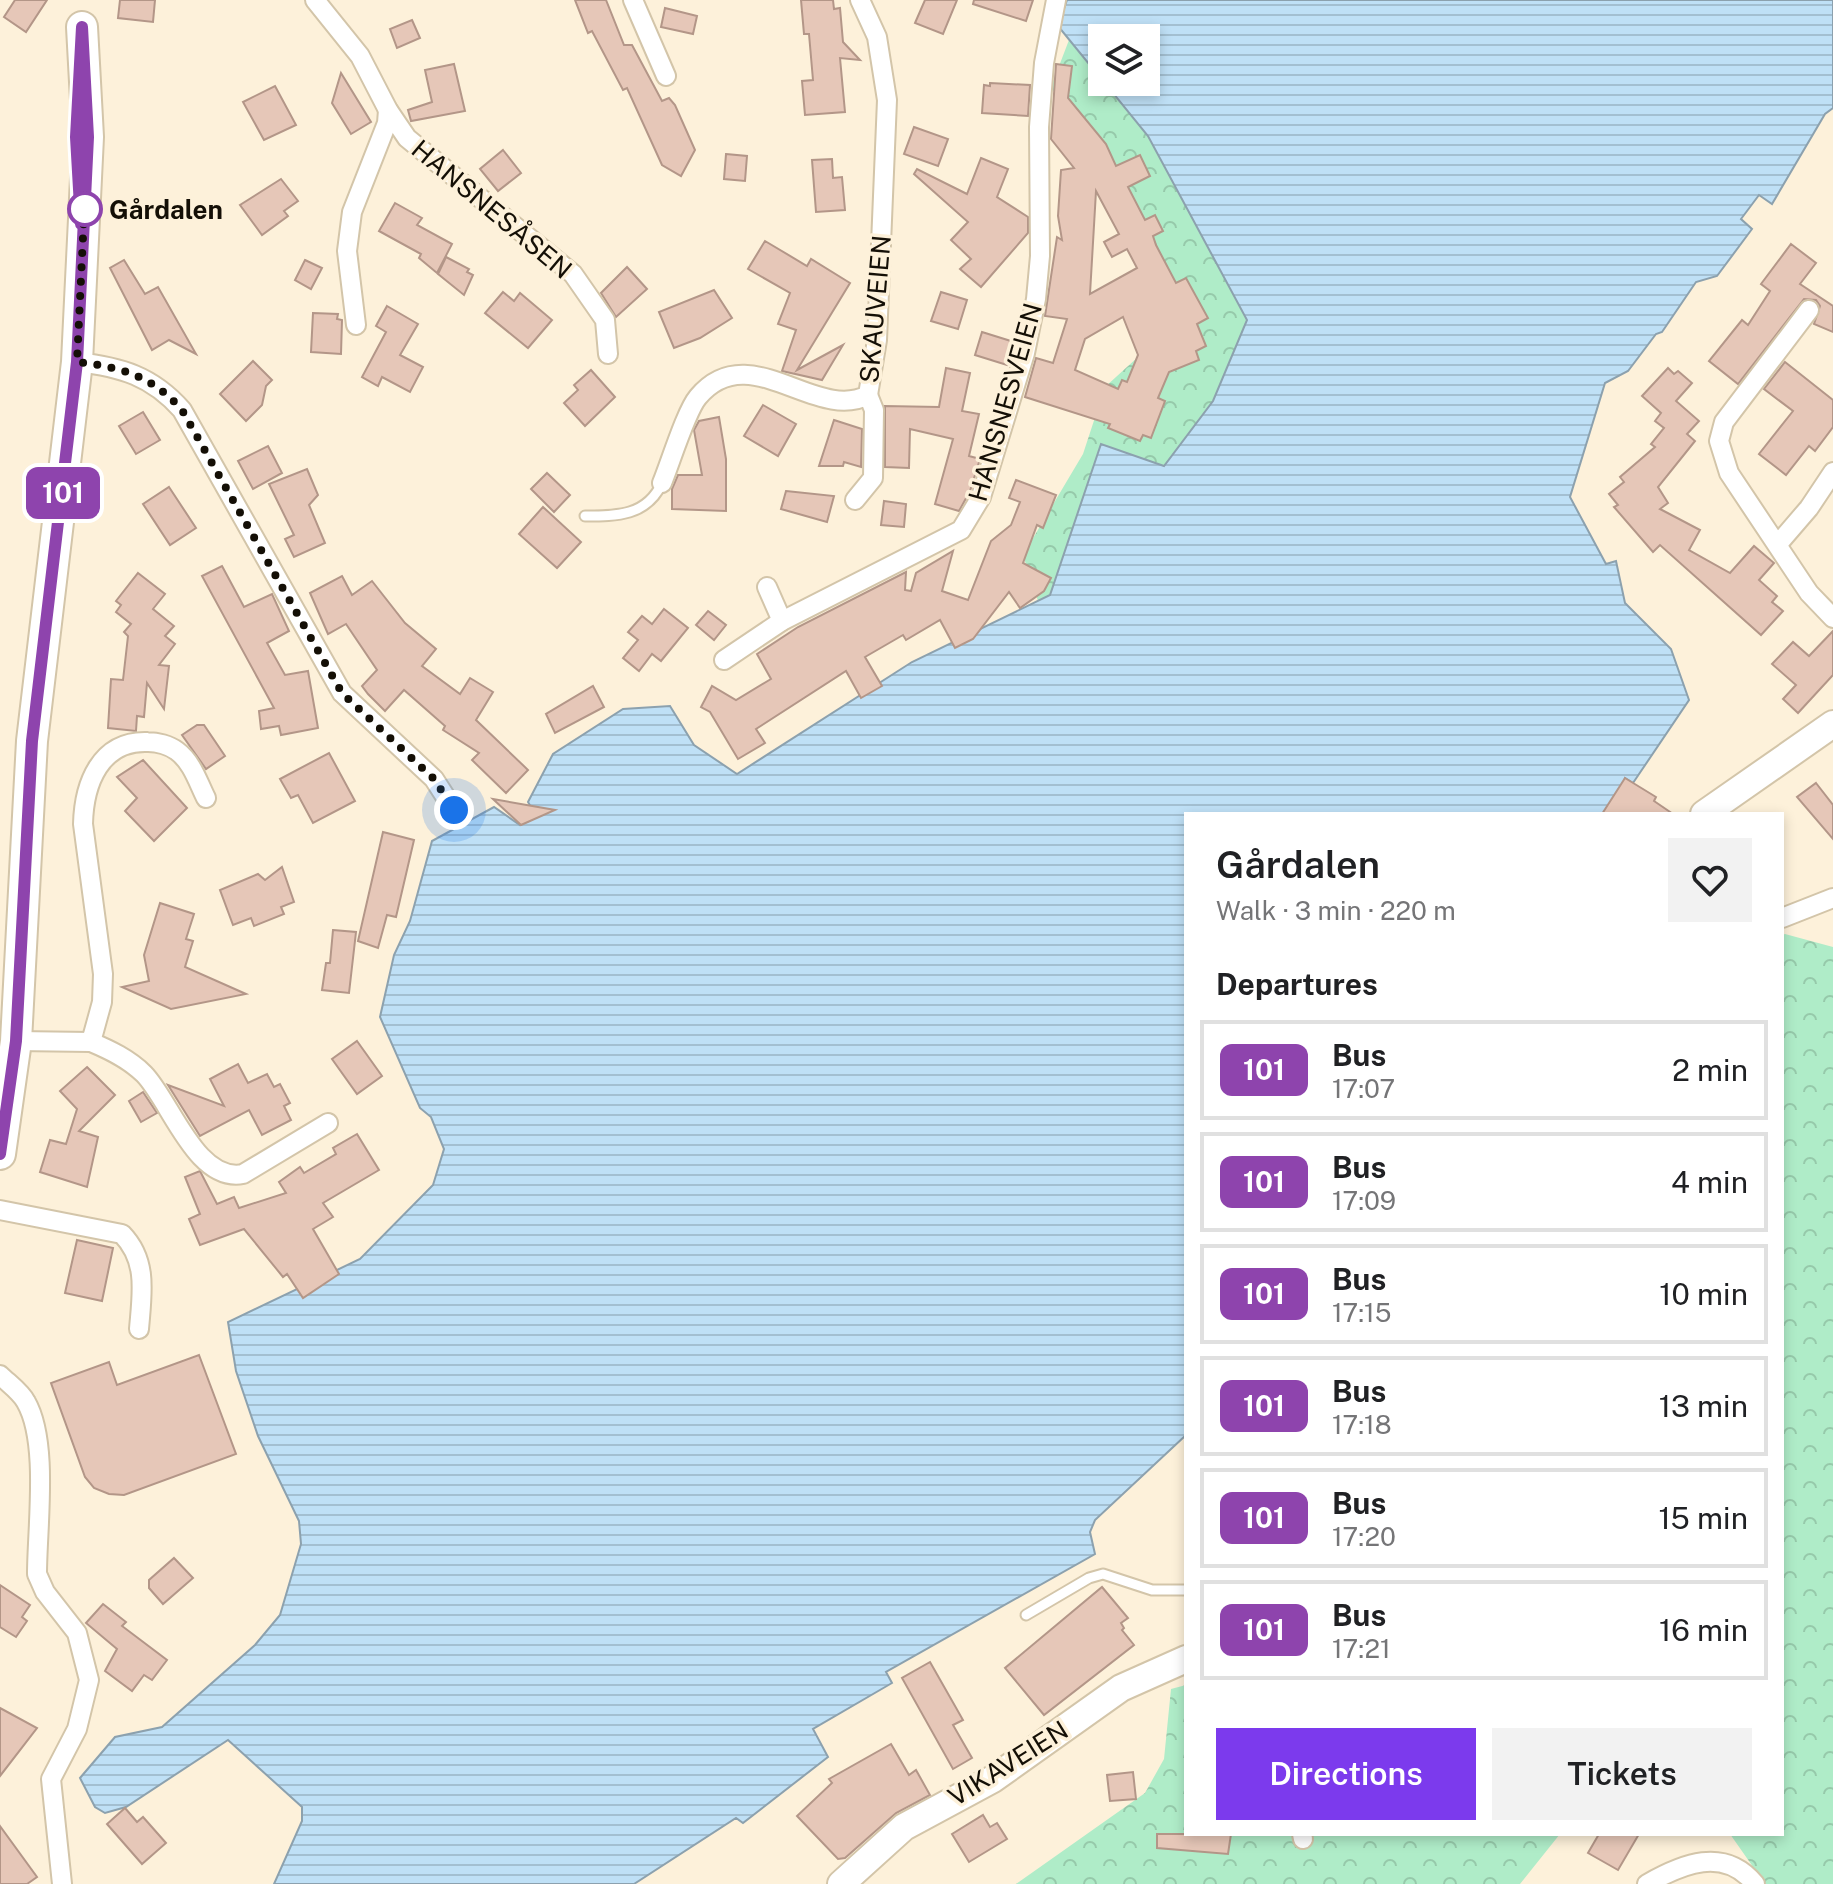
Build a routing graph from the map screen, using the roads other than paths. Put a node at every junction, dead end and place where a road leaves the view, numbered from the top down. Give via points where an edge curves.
1 (315, 0) edge
2 (633, 0) edge
3 (860, 0) edge
4 (1056, 0) edge
5 (84, 14) edge
6 (666, 76) dead end
7 (388, 110) junction
8 (1809, 310) dead end
9 (356, 325) dead end
10 (608, 354) dead end
11 (77, 362) junction
12 (868, 395) junction
13 (1833, 472) edge
14 (662, 483) joint
15 (855, 500) dead end
16 (585, 516) dead end
17 (1778, 544) junction
18 (767, 587) dead end
19 (1833, 618) edge
20 (782, 621) junction
21 (724, 660) dead end
22 (1833, 724) edge
23 (206, 798) dead end
24 (454, 810) dead end
25 (1707, 812) edge
26 (1833, 898) edge
27 (1784, 917) edge
28 (16, 1041) junction
29 (91, 1042) junction
30 (328, 1123) dead end
31 (0, 1154) edge
32 (0, 1210) edge
33 (139, 1329) dead end
34 (0, 1375) edge
35 (1184, 1590) edge
36 (1026, 1615) dead end
37 (1184, 1660) edge
38 (62, 1884) edge
39 (841, 1884) edge
40 (1647, 1884) edge
41 (1755, 1884) edge

1 - 7 street, HANSNESÅSEN via 360,56
2 - 6 street
3 - 12 street, SKAUVEIEN via 877,37 887,100 877,340
4 - 20 street, HANSNESVEIEN via 1039,127 1036,299 981,497 961,530
5 - 11 main road via 76,137 82,253
7 - 9 street, HANSNESÅSEN via 352,212 347,251
7 - 10 street, HANSNESÅSEN via 407,138 434,163 573,274 605,320
8 - 17 street via 1724,422 1719,441 1729,473
11 - 24 street via 130,370 164,390 182,410 342,693 434,779
11 - 28 main road via 32,741
12 - 14 street, SKAUVEIEN via 830,400 753,375 717,382 697,397
12 - 15 street via 874,410 873,478
13 - 17 street
14 - 16 lane via 655,498 634,511
17 - 19 street via 1809,593
18 - 20 street
20 - 21 street, HANSNESVEIEN
22 - 25 main road
23 - 29 street via 188,761 174,748 156,742 117,747 99,763 89,783 83,824 103,974
26 - 27 street
28 - 29 street
28 - 31 main road
29 - 30 street via 146,1076 205,1161 232,1176
32 - 33 street via 122,1234 141,1262
34 - 38 street via 25,1399 33,1418 38,1449 37,1574 77,1633 89,1680 77,1729 51,1779
35 - 36 lane via 1152,1590 1103,1574
37 - 39 main road, VIKAVEIEN via 1121,1688 993,1779 904,1827
40 - 41 street via 1681,1865 1722,1862 1746,1873

